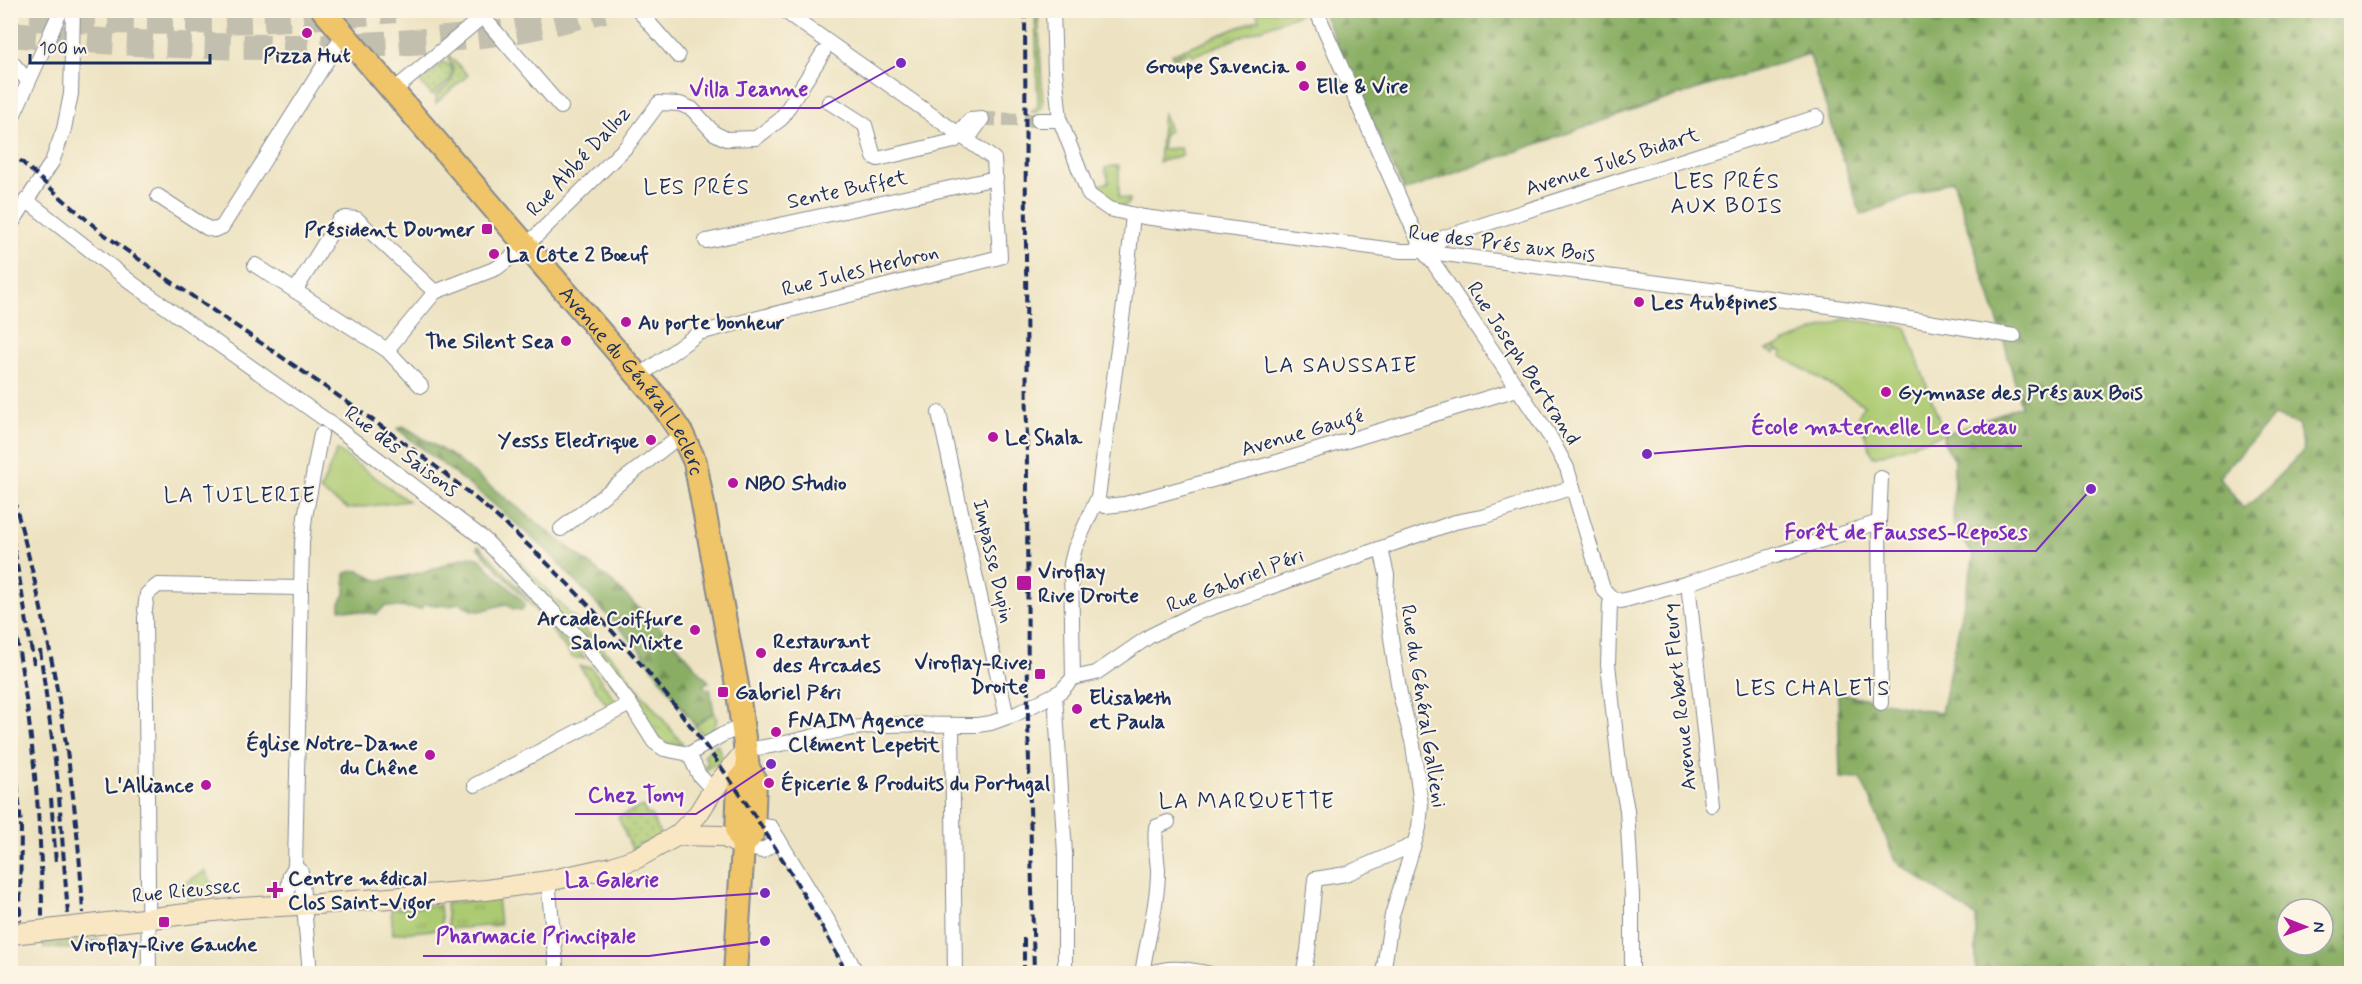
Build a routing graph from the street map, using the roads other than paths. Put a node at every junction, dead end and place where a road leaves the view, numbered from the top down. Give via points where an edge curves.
1 (61, 10) edge
2 (73, 10) edge
3 (323, 10) edge
4 (638, 10) edge
5 (783, 10) edge
6 (1053, 10) edge
7 (1316, 10) edge
8 (480, 14) edge
9 (343, 35) junction
10 (823, 52) dead end
11 (678, 56) dead end
12 (10, 60) edge
13 (28, 81) junction
14 (393, 91) junction
15 (829, 102) dead end
16 (561, 107) dead end
17 (14, 114) dead end
18 (1817, 117) dead end
19 (1038, 120) tunnel mouth
20 (1060, 120) junction
21 (962, 136) junction
22 (996, 178) junction
23 (158, 196) dead end
24 (26, 200) junction
25 (1133, 215) junction
26 (50, 219) junction
27 (12, 222) edge
28 (706, 241) dead end
29 (526, 246) junction
30 (1423, 251) junction
31 (255, 265) dead end
32 (295, 291) junction
33 (435, 292) junction
34 (2014, 336) dead end
35 (387, 350) junction
36 (638, 377) junction
37 (421, 386) dead end
38 (1517, 389) junction
39 (939, 413) dead end
40 (321, 434) dead end
41 (682, 434) junction
42 (1881, 478) dead end
43 (1572, 487) junction
44 (1097, 503) junction
45 (1880, 522) junction
46 (561, 529) dead end
47 (1381, 549) junction
48 (1688, 583) junction
49 (300, 588) junction
50 (1612, 598) junction
51 (1073, 678) junction
52 (1055, 694) junction
53 (1881, 703) dead end
54 (630, 704) junction
55 (1007, 717) junction
56 (952, 725) junction
57 (743, 726) junction
58 (689, 754) junction
59 (748, 759) junction
60 (475, 785) dead end
61 (713, 790) junction
62 (1712, 805) dead end
63 (1168, 822) dead end
64 (754, 825) junction
65 (678, 835) junction
66 (779, 840) junction
67 (1413, 845) junction
68 (743, 846) junction
69 (548, 881) junction
70 (295, 905) junction
71 (150, 920) junction
72 (11, 934) edge
73 (149, 974) edge
74 (310, 974) edge
75 (557, 974) edge
76 (735, 974) edge
77 (857, 974) edge
78 (955, 974) edge
79 (1065, 974) edge
80 (1142, 974) edge
81 (1147, 974) edge
82 (1211, 974) edge
83 (1303, 974) edge
84 (1383, 974) edge
85 (1632, 974) edge

1 - 13 street
2 - 24 street via 71,94 64,129 52,162
3 - 9 main road, Avenue du Général Leclerc
4 - 11 street
5 - 21 street
6 - 20 street, Rue des Prés aux Bois
7 - 30 street, Rue Joseph Bertrand
8 - 14 street
8 - 16 street
9 - 14 main road, Avenue du Général Leclerc
9 - 23 street via 222,227 214,231 207,228
10 - 29 street, Rue Abbé Dalloz via 781,118 756,138 726,139 714,133 692,109 659,103 627,146
12 - 13 street
13 - 17 street
14 - 29 main road, Avenue du Général Leclerc
15 - 21 street via 865,125 874,157 878,159
18 - 30 street, Avenue Jules Bidart via 1445,237
19 - 20 street
20 - 25 street, Rue des Prés aux Bois via 1089,195 1109,209
21 - 22 street via 994,159
22 - 28 street, Sente Buffet
22 - 36 street, Rue Jules Herbron via 1000,257 699,333
24 - 26 street, Rue des Saisons
24 - 27 street
25 - 30 street, Rue des Prés aux Bois
25 - 44 street
26 - 27 street
26 - 54 street, Rue des Saisons via 484,539 587,647
29 - 33 street, Rue Abbé Dalloz via 497,268
29 - 36 main road, Avenue du Général Leclerc
30 - 34 street, Rue des Prés aux Bois via 1843,308
30 - 38 street, Rue Joseph Bertrand
31 - 32 street
32 - 33 street via 339,220 346,218 357,219
32 - 35 street
33 - 35 street
35 - 37 street
36 - 41 main road, Avenue du Général Leclerc
38 - 43 street, Rue Joseph Bertrand via 1549,435 1567,468
38 - 44 street, Avenue Gaugé via 1125,504
39 - 55 street, Impasse Dupin
40 - 49 street via 304,517
41 - 46 street
41 - 57 main road, Avenue du Général Leclerc via 695,462
42 - 45 street
43 - 47 street, Rue Gabriel Péri
43 - 50 street, Rue Joseph Bertrand via 1603,589
44 - 51 street via 1075,548 1070,569
45 - 48 street
45 - 53 street
47 - 51 street, Rue Gabriel Péri via 1194,614 1150,636 1096,673
47 - 67 street, Rue du Général Gallieni via 1394,659 1413,745 1421,805
48 - 50 street via 1621,601
48 - 62 street, Avenue Robert Fleury
49 - 70 street via 295,867 301,872
49 - 71 street via 158,585 147,594
50 - 85 street via 1608,664 1627,810
51 - 52 street, Rue Gabriel Péri
52 - 55 street, Rue Gabriel Péri
52 - 79 street via 1065,854
54 - 58 street, Rue des Saisons via 654,742 664,749
54 - 60 street
55 - 56 street, Rue Gabriel Péri via 991,723
56 - 59 street, Rue Gabriel Péri via 843,730 766,748
56 - 78 street
57 - 58 street
57 - 59 main road, Avenue du Général Leclerc
58 - 61 street via 699,775
59 - 61 street, Rue Rieussec
59 - 64 main road, Avenue du Général Leclerc via 755,780
59 - 68 main road, Avenue du Général Leclerc via 739,780 738,832
61 - 65 street, Rue Rieussec via 699,814
63 - 80 street via 1156,827 1154,837 1158,870
64 - 66 street via 771,827
64 - 68 main road, Avenue du Général Leclerc
65 - 68 street via 722,836
65 - 69 street, Rue Rieussec via 612,867
66 - 68 street via 762,851
66 - 77 street
67 - 83 street via 1346,874 1315,879
67 - 84 street, Rue du Général Gallieni via 1392,915
68 - 76 main road, Avenue du Général Leclerc
69 - 70 street, Rue Rieussec via 486,890
69 - 75 street
70 - 71 street, Rue Rieussec
70 - 74 street
71 - 72 street, Rue Rieussec, bridge
71 - 73 street
81 - 82 street via 1176,968

